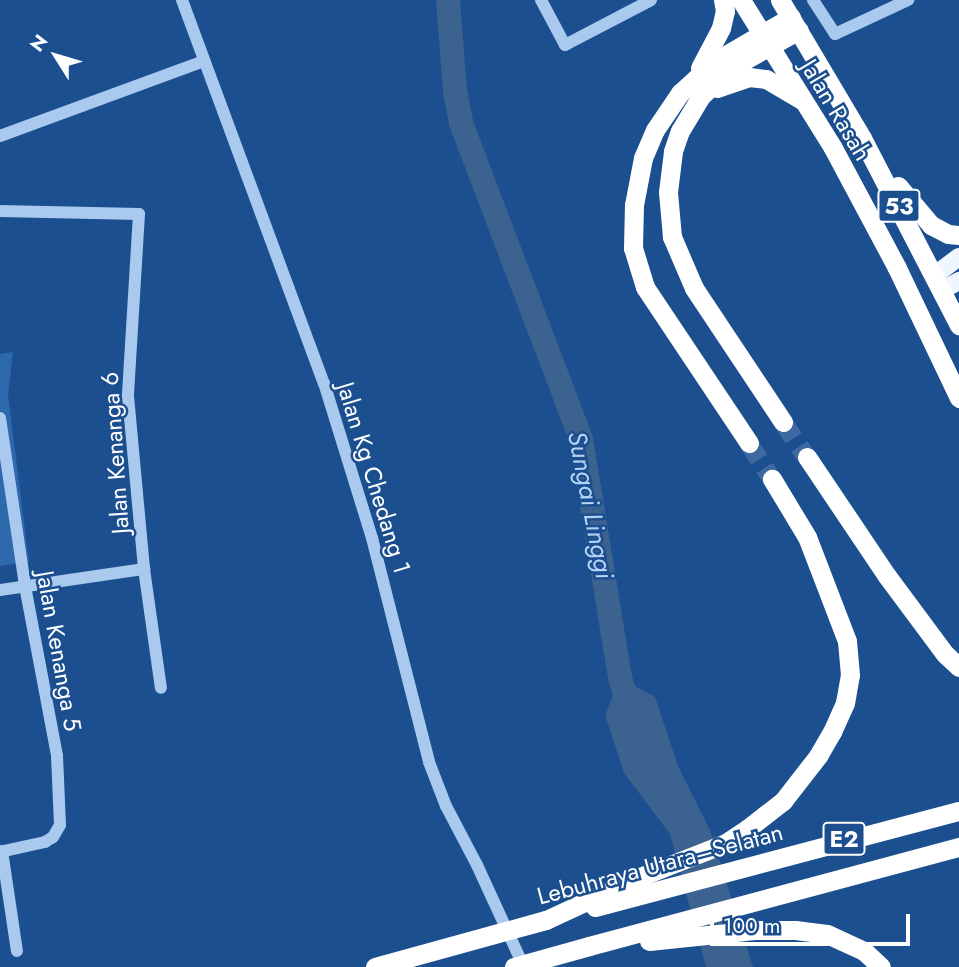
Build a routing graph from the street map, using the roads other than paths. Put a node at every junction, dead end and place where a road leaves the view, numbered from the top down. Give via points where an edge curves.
1 (182, 0) edge
2 (541, 0) edge
3 (651, 0) edge
4 (723, 0) edge
5 (741, 0) edge
6 (780, 0) edge
7 (813, 0) edge
8 (908, 0) edge
9 (795, 24) junction
10 (767, 41) junction
11 (204, 61) junction
12 (696, 75) junction
13 (701, 96) junction
14 (804, 102) junction
15 (0, 136) edge
16 (862, 138) junction
17 (0, 211) edge
18 (959, 235) edge
19 (959, 257) edge
20 (897, 268) junction
21 (941, 283) edge
22 (926, 325) junction
23 (959, 325) edge
24 (959, 398) edge
25 (0, 418) edge
26 (783, 422) tunnel mouth
27 (749, 443) tunnel mouth
28 (807, 457) tunnel mouth
29 (772, 479) tunnel mouth
30 (144, 569) junction
31 (24, 586) junction
32 (0, 590) edge
33 (959, 667) edge
34 (161, 688) dead end
35 (958, 811) edge
36 (959, 847) edge
37 (1, 852) edge
38 (546, 920) junction
39 (589, 946) junction
40 (17, 951) dead end
41 (375, 967) edge
42 (514, 967) edge
43 (524, 967) edge
44 (881, 967) edge

1 - 11 street, Jalan Kg Chedang 1
2 - 3 street via 565,45
4 - 12 highway via 721,28
5 - 10 highway, Jalan Rasah / 53
6 - 9 highway, Jalan Rasah / 53
7 - 8 street via 835,34
9 - 10 highway
9 - 16 highway, Jalan Rasah / 53
10 - 12 highway via 714,62
10 - 13 highway
10 - 14 highway, Jalan Rasah / 53
11 - 15 street
11 - 43 street, Jalan Kg Chedang 1 via 324,383 372,538 429,762
12 - 27 highway via 655,130 643,158 634,205 633,248 645,287
13 - 14 highway via 731,80 748,77 766,79
13 - 26 highway via 673,151 668,192 672,237 694,288
14 - 20 highway, Jalan Rasah / 53
16 - 18 highway via 921,216 941,232
16 - 21 highway, Jalan Rasah / 53
17 - 30 street, Jalan Kenanga 6 via 139,214 128,396
19 - 21 main road
20 - 21 highway
20 - 22 highway, Jalan Rasah / 53
21 - 22 highway
21 - 23 highway, Jalan Rasah / 53
22 - 24 highway, Jalan Rasah / 53
25 - 31 street, Jalan Kenanga 5
28 - 33 highway via 887,576
29 - 38 highway via 807,537 847,640 850,675 845,704 832,732 799,782 765,817 726,843
30 - 31 street
30 - 34 street, Jalan Kenanga 6
31 - 32 street
31 - 37 street, Jalan Kenanga 5 via 57,756 61,825 45,842
35 - 38 highway, Lebuhraya Utara–Selatan / E2
36 - 39 highway, E2
37 - 40 street
38 - 41 highway, Lebuhraya Utara–Selatan / E2, bridge
39 - 42 highway, E2, bridge
39 - 44 highway via 756,930 827,934 864,951

